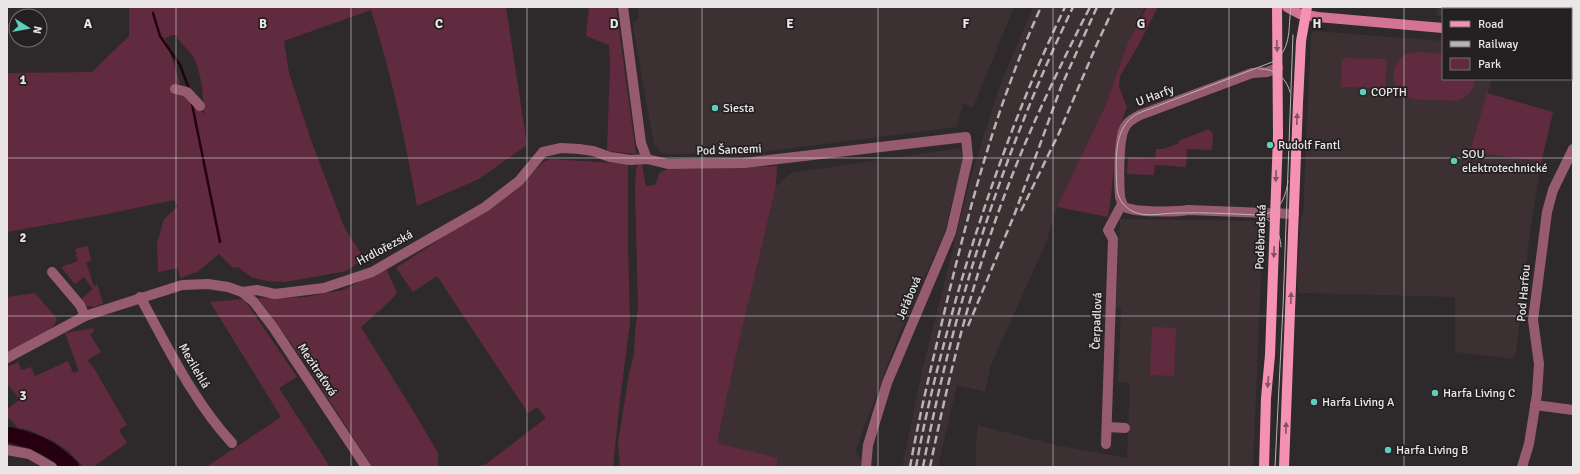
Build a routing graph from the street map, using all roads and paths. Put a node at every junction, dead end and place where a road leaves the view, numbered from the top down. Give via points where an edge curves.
1 (623, 7) edge
2 (1277, 7) edge
3 (1287, 7) edge
4 (1306, 11) edge
5 (1442, 28) edge
6 (1278, 68) junction
7 (175, 90) dead end
8 (200, 106) dead end
9 (966, 137) joint
10 (1573, 149) edge
11 (647, 159) junction
12 (1124, 206) junction
13 (1275, 213) junction
14 (1294, 214) junction
15 (52, 272) dead end
16 (242, 292) junction
17 (140, 297) junction
18 (85, 316) junction
19 (7, 358) edge
20 (1535, 405) junction
21 (1573, 410) edge
22 (1107, 427) junction
23 (1125, 428) dead end
24 (232, 443) dead end
25 (1106, 444) dead end
26 (7, 450) edge
27 (52, 467) edge
28 (366, 467) edge
29 (866, 467) edge
30 (1264, 467) edge
31 (1284, 467) edge
32 (1522, 467) edge

1 - 11 street via 640,143
2 -> 6 main road, Poděbradská
3 - 4 main road
4 - 5 main road
14 -> 4 main road via 1298,96
6 - 12 street, U Harfy via 1252,73 1130,121 1121,140 1119,195
6 -> 13 main road, Poděbradská
7 - 8 street via 187,92
9 - 11 street, Pod Šancemi via 744,163 668,164
9 - 29 street, Jeřábová via 968,158 952,232 887,384 868,445
10 - 20 street, Pod Harfou via 1553,190 1547,212 1533,320 1539,364
11 - 16 street, Hrdlořezská via 630,160 593,151 561,148 543,152 519,181 485,207 372,272 324,288 275,294 257,290
12 - 13 street via 1170,211
12 - 22 street, Čerpadlová via 1108,230 1113,238
13 - 14 street
13 -> 30 main road, Poděbradská
31 -> 14 main road
15 - 18 street via 80,305
16 - 17 street, Hrdlořezská via 228,287 201,284 182,285
16 - 28 street, Mezitraťová via 254,302 273,328
17 - 18 street, Hrdlořezská
17 - 24 street, Mezilehlá via 191,388 214,424
18 - 19 street, Hrdlořezská
20 - 21 street
20 - 32 street, Pod Harfou via 1529,444
22 - 23 street
22 - 25 street, Čerpadlová
26 - 27 street via 29,454

